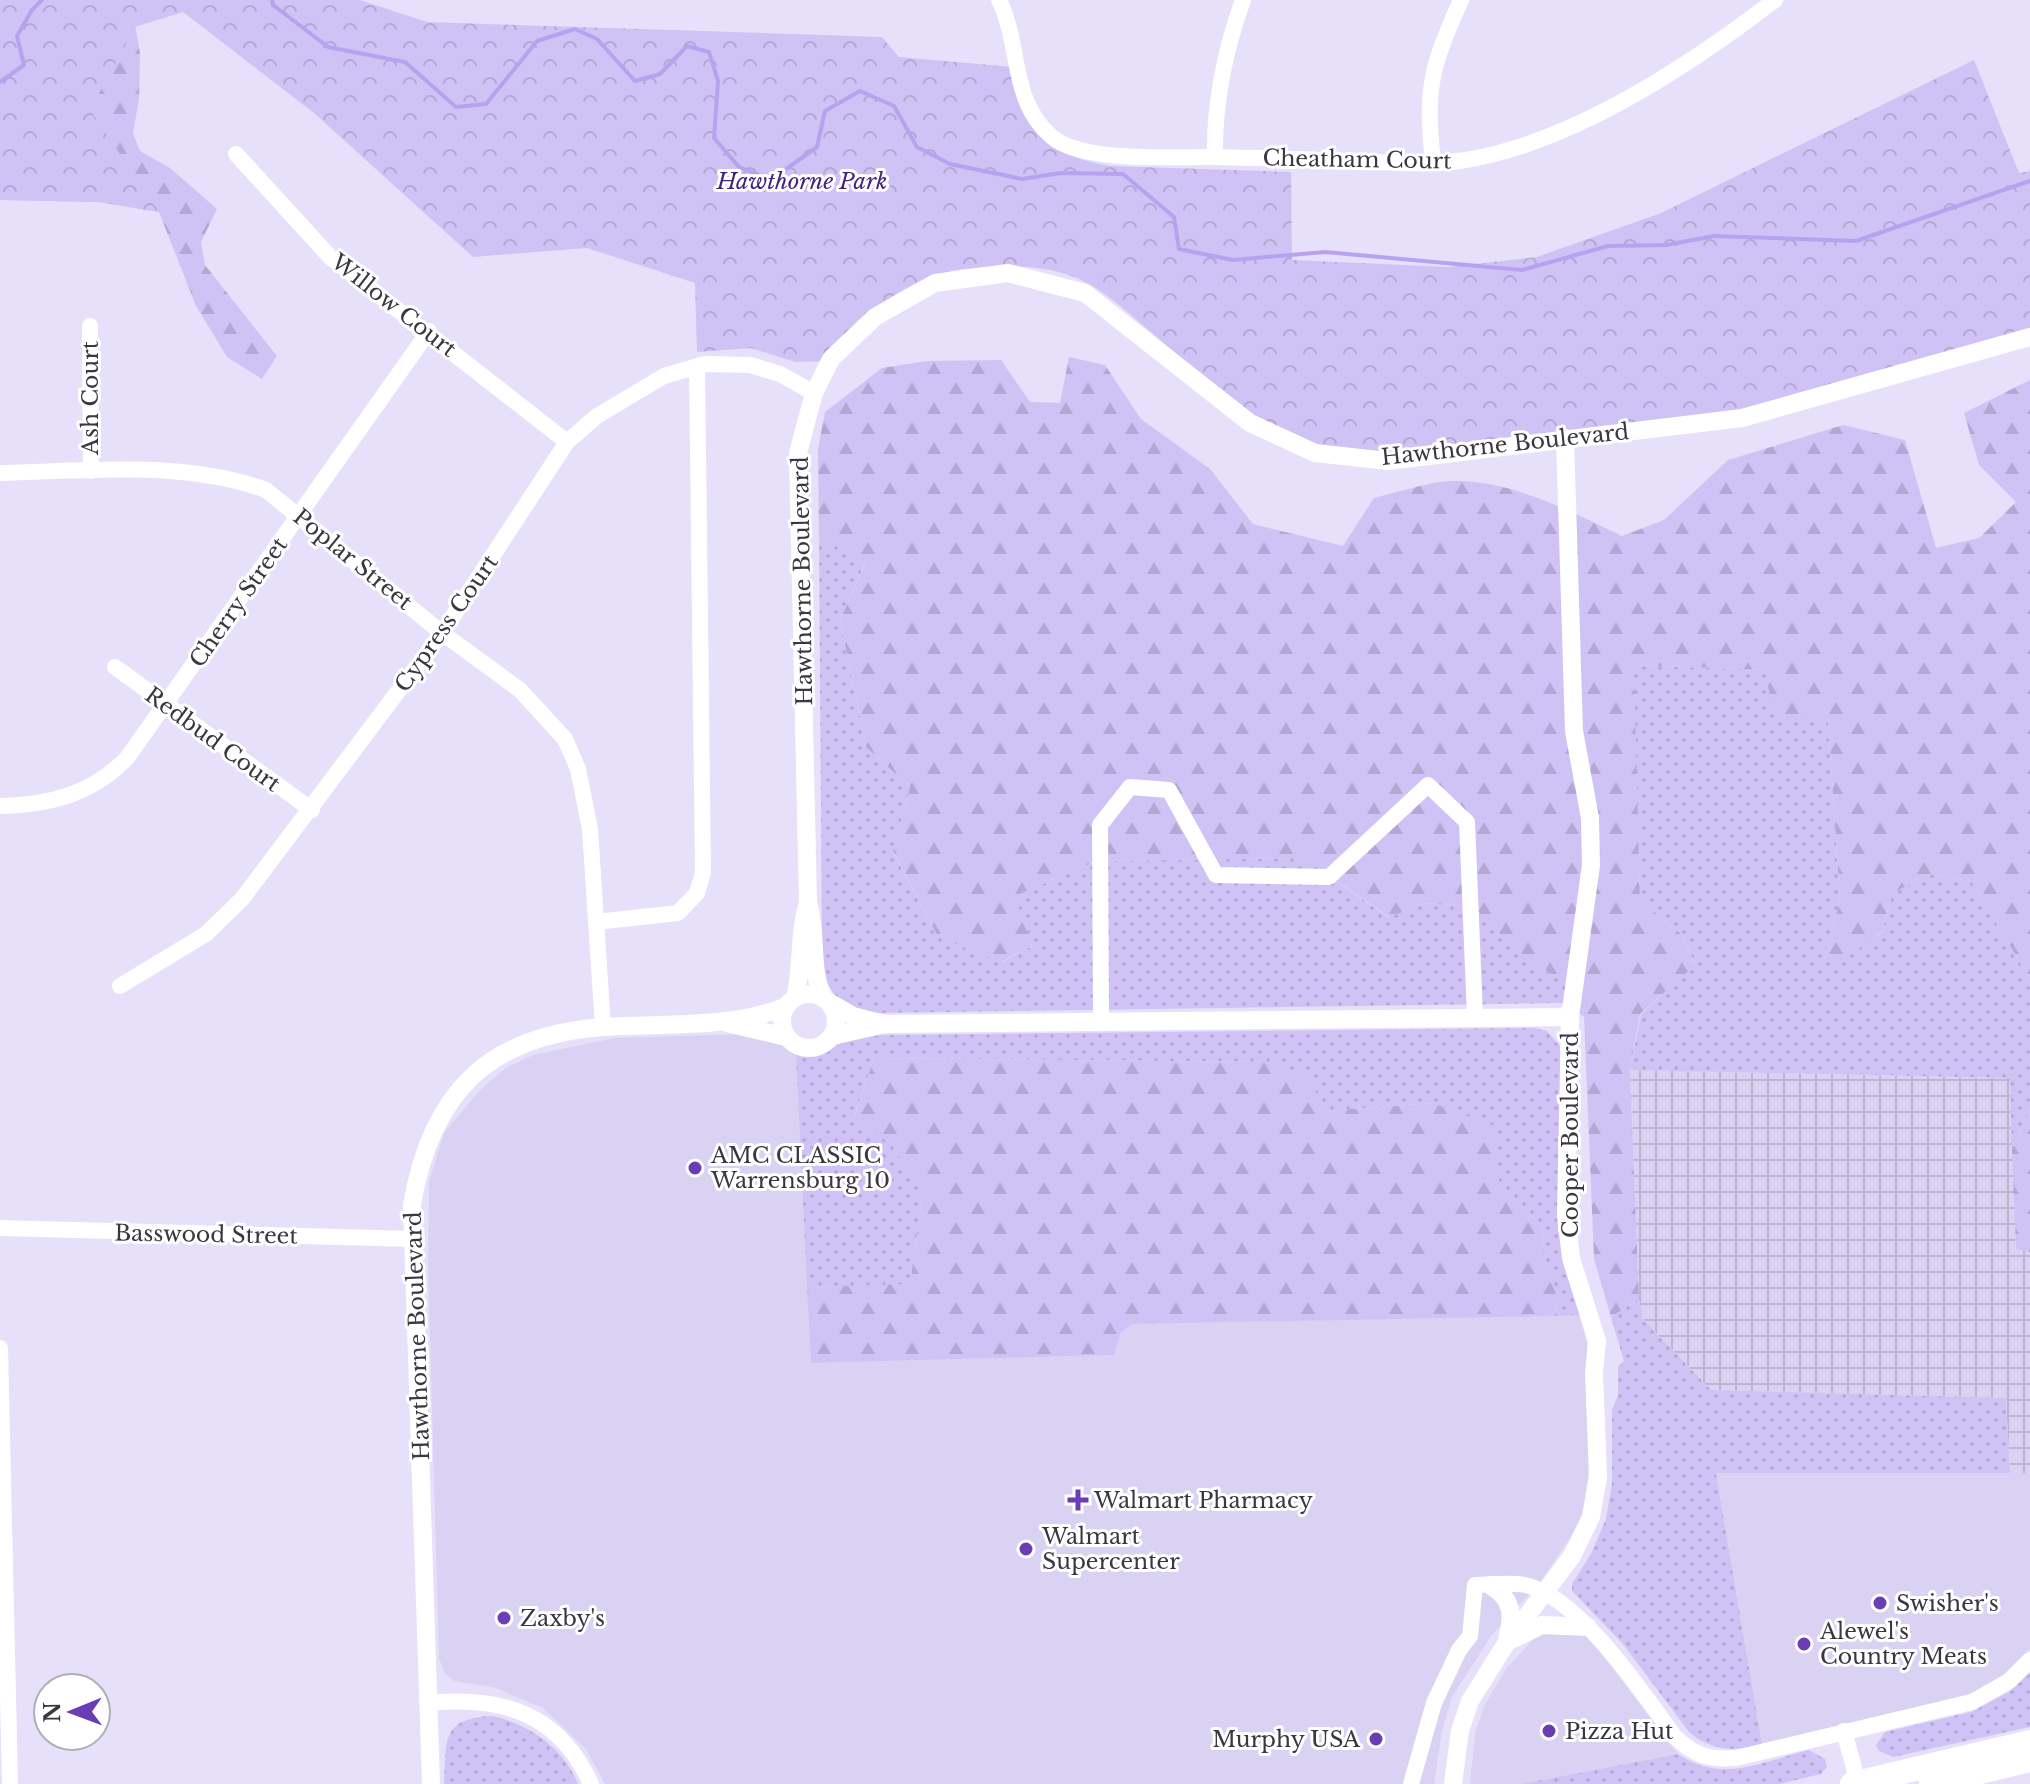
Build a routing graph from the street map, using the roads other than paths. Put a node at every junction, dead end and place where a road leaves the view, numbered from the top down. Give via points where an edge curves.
1 (999, 0) edge
2 (1243, 0) edge
3 (1461, 0) edge
4 (1775, 0) edge
5 (236, 154) dead end
6 (1215, 157) junction
7 (1433, 162) junction
8 (90, 326) dead end
9 (429, 331) junction
10 (2030, 337) edge
11 (697, 366) junction
12 (814, 393) junction
13 (1565, 438) junction
14 (567, 442) junction
15 (91, 471) junction
16 (0, 473) edge
17 (299, 515) junction
18 (442, 633) junction
19 (115, 667) dead end
20 (165, 705) junction
21 (0, 806) edge
22 (312, 810) junction
23 (808, 903) junction
24 (596, 922) junction
25 (120, 986) dead end
26 (826, 1000) junction
27 (790, 1002) junction
28 (1475, 1017) junction
29 (1570, 1017) junction
30 (1101, 1021) junction
31 (727, 1023) junction
32 (884, 1024) junction
33 (603, 1027) junction
34 (832, 1036) junction
35 (786, 1037) junction
36 (0, 1228) edge
37 (413, 1239) junction
38 (0, 1348) edge
39 (1490, 1585) junction
40 (1545, 1593) junction
41 (1588, 1627) junction
42 (1507, 1642) junction
43 (2030, 1660) edge
44 (429, 1703) junction
45 (1844, 1731) junction
46 (2030, 1742) edge
47 (2030, 1760) edge
48 (1855, 1783) edge
49 (10, 1784) edge
50 (431, 1784) edge
51 (591, 1784) edge
52 (1411, 1784) edge
53 (1453, 1784) edge
54 (1931, 1784) edge

1 - 6 street, Cheatham Court via 1008,18 1025,104 1061,144 1094,152
2 - 6 street via 1220,90
3 - 7 street via 1435,61 1428,93
4 - 7 street, Cheatham Court via 1612,106 1527,145 1463,161
5 - 9 street, Willow Court via 330,257
6 - 7 street, Cheatham Court
8 - 15 street, Ash Court
9 - 14 street, Willow Court
9 - 17 street, Cherry Street
10 - 13 street, Hawthorne Boulevard via 1742,418
11 - 12 street, Cypress Court via 750,365
11 - 14 street, Cypress Court via 632,394
11 - 24 street via 703,873 697,893 678,913
12 - 13 street, Hawthorne Boulevard via 831,359 875,317 935,283 1008,273 1085,293 1250,423 1315,453 1388,461
12 - 23 street, Hawthorne Boulevard via 798,453
13 - 29 street, Cooper Boulevard via 1574,731 1590,818 1591,865
14 - 18 street, Cypress Court
15 - 16 street, Poplar Street
15 - 17 street, Poplar Street via 202,473 237,479 266,490
17 - 18 street, Poplar Street
17 - 20 street, Cherry Street
18 - 22 street, Cypress Court
18 - 24 street, Poplar Street via 520,690 565,739 585,798
19 - 20 street, Redbud Court
20 - 21 street, Cherry Street via 108,777 51,801
20 - 22 street, Redbud Court
22 - 25 street, Cypress Court via 242,899 206,934
23 - 26 street, Hawthorne Boulevard via 815,925 816,980
23 - 27 street, Hawthorne Boulevard via 801,928 801,972
24 - 33 street, Poplar Street
26 - 27 street via 810,994
26 - 32 street, Cooper Boulevard via 853,1016
26 - 34 street via 836,1019
27 - 31 street, Hawthorne Boulevard
27 - 35 street via 781,1022
28 - 29 street, Cooper Boulevard
28 - 30 street, Cooper Boulevard
28 - 30 street via 1467,822 1428,785 1329,877 1216,875 1169,790 1130,787 1100,825
29 - 40 street, Cooper Boulevard via 1566,1216 1571,1258 1597,1341 1598,1477 1591,1517
30 - 32 street, Cooper Boulevard
31 - 33 street, Hawthorne Boulevard
31 - 35 street, Hawthorne Boulevard
32 - 34 street, Cooper Boulevard
33 - 37 street, Hawthorne Boulevard via 532,1041 478,1069 458,1089 435,1120 424,1148 412,1205
34 - 35 street via 809,1049
36 - 37 street, Basswood Street
37 - 44 street, Hawthorne Boulevard
38 - 49 street
39 - 40 street via 1526,1585
39 - 42 street via 1504,1593 1512,1612
39 - 52 street via 1475,1585 1470,1636 1434,1703
40 - 41 street
40 - 42 street, Cooper Boulevard
41 - 42 street via 1542,1625
41 - 45 street via 1675,1737 1700,1756 1736,1758
42 - 53 street, Cooper Boulevard via 1470,1701
43 - 45 street via 2009,1681 1972,1702
44 - 50 street, Hawthorne Boulevard
44 - 51 street via 485,1701 525,1712 565,1744
45 - 48 street
46 - 48 main road
47 - 54 main road

